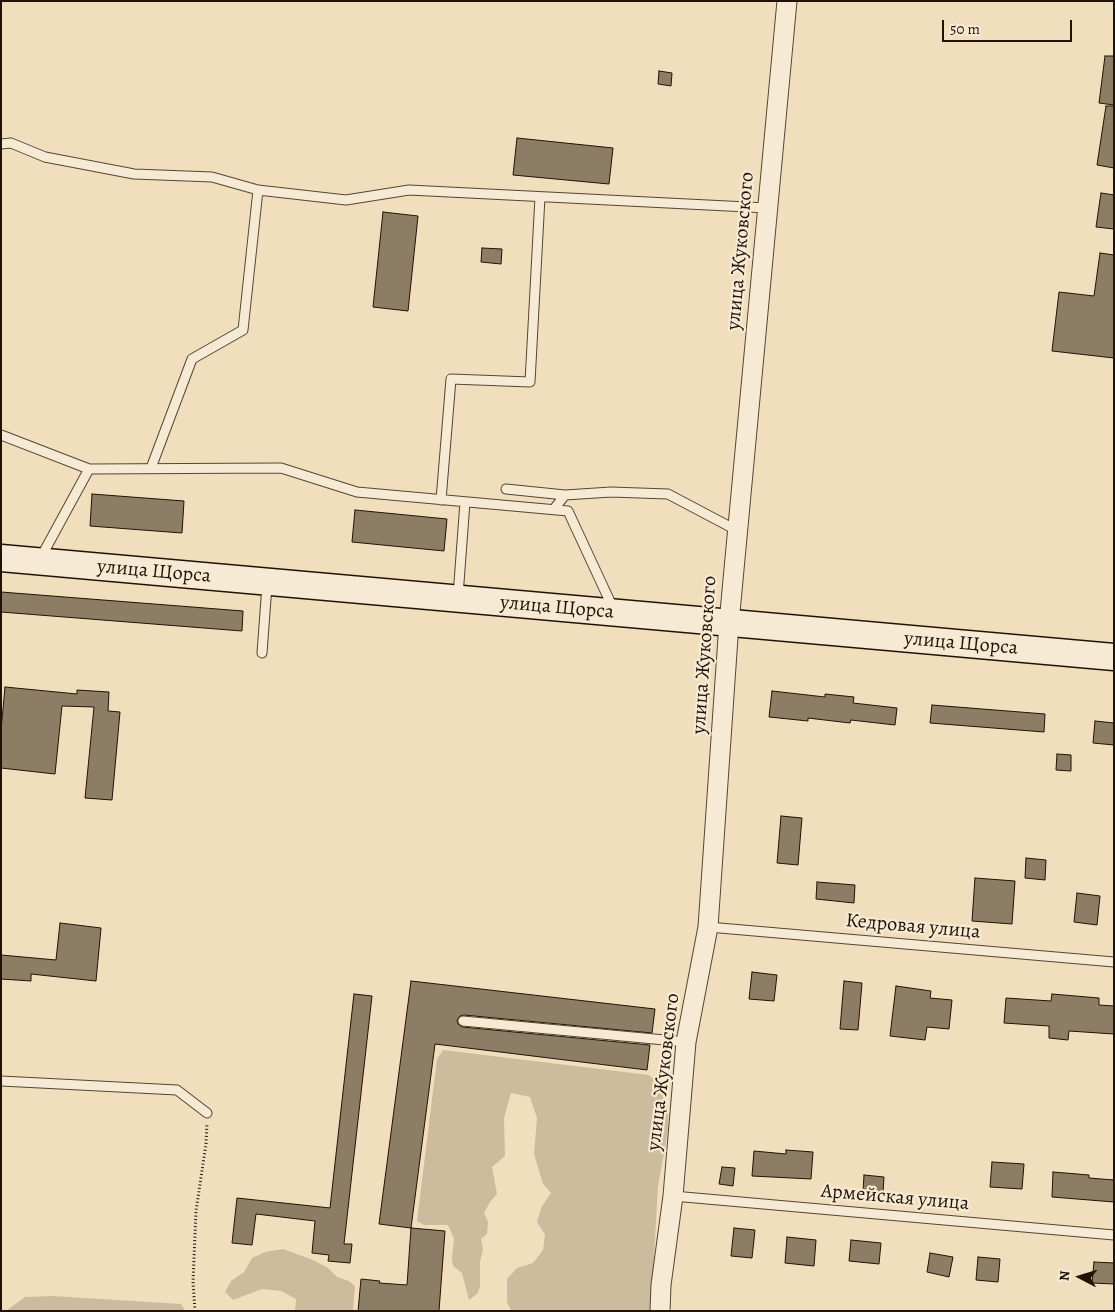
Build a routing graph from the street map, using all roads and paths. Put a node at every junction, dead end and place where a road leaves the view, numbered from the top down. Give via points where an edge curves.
1 (787, 1) edge
2 (1, 144) edge
3 (258, 190) junction
4 (540, 197) junction
5 (767, 208) junction
6 (1, 435) edge
7 (151, 468) junction
8 (89, 469) junction
9 (506, 489) dead end
10 (565, 496) junction
11 (441, 500) junction
12 (465, 502) junction
13 (554, 509) junction
14 (738, 531) junction
15 (1, 558) edge
16 (39, 562) junction
17 (267, 582) junction
18 (458, 599) junction
19 (616, 613) junction
20 (729, 623) junction
21 (262, 653) dead end
22 (1114, 657) edge
23 (708, 927) junction
24 (1114, 962) edge
25 (463, 1021) dead end
26 (686, 1042) junction
27 (1, 1082) edge
28 (207, 1113) joint
29 (673, 1196) junction
30 (1114, 1235) edge
31 (195, 1311) edge
32 (660, 1311) edge

1 - 5 street, улица Жуковского
2 - 3 lane via 11,143 45,157 134,174 212,177
3 - 4 lane via 346,200 409,190
3 - 7 lane via 242,330 192,359
4 - 5 lane
4 - 11 lane via 530,382 451,379
5 - 14 street, улица Жуковского
6 - 8 lane
7 - 8 lane
7 - 11 lane via 281,468 357,492
8 - 16 lane
9 - 10 lane
10 - 13 lane
10 - 14 lane via 611,492 668,494
11 - 12 lane
12 - 13 lane
12 - 18 lane
13 - 19 lane via 568,511
14 - 20 street, улица Жуковского
15 - 16 street, улица Щорса
16 - 17 street, улица Щорса
17 - 18 street, улица Щорса
17 - 21 lane
18 - 19 street, улица Щорса
19 - 20 street, улица Щорса
20 - 22 street, улица Щорса
20 - 23 street, улица Жуковского
23 - 24 lane, Кедровая улица
23 - 26 street, улица Жуковского
25 - 26 lane
26 - 29 street, улица Жуковского
27 - 28 lane via 177,1090
28 - 31 path via 196,1211
29 - 30 lane, Армейская улица
29 - 32 street, улица Жуковского

